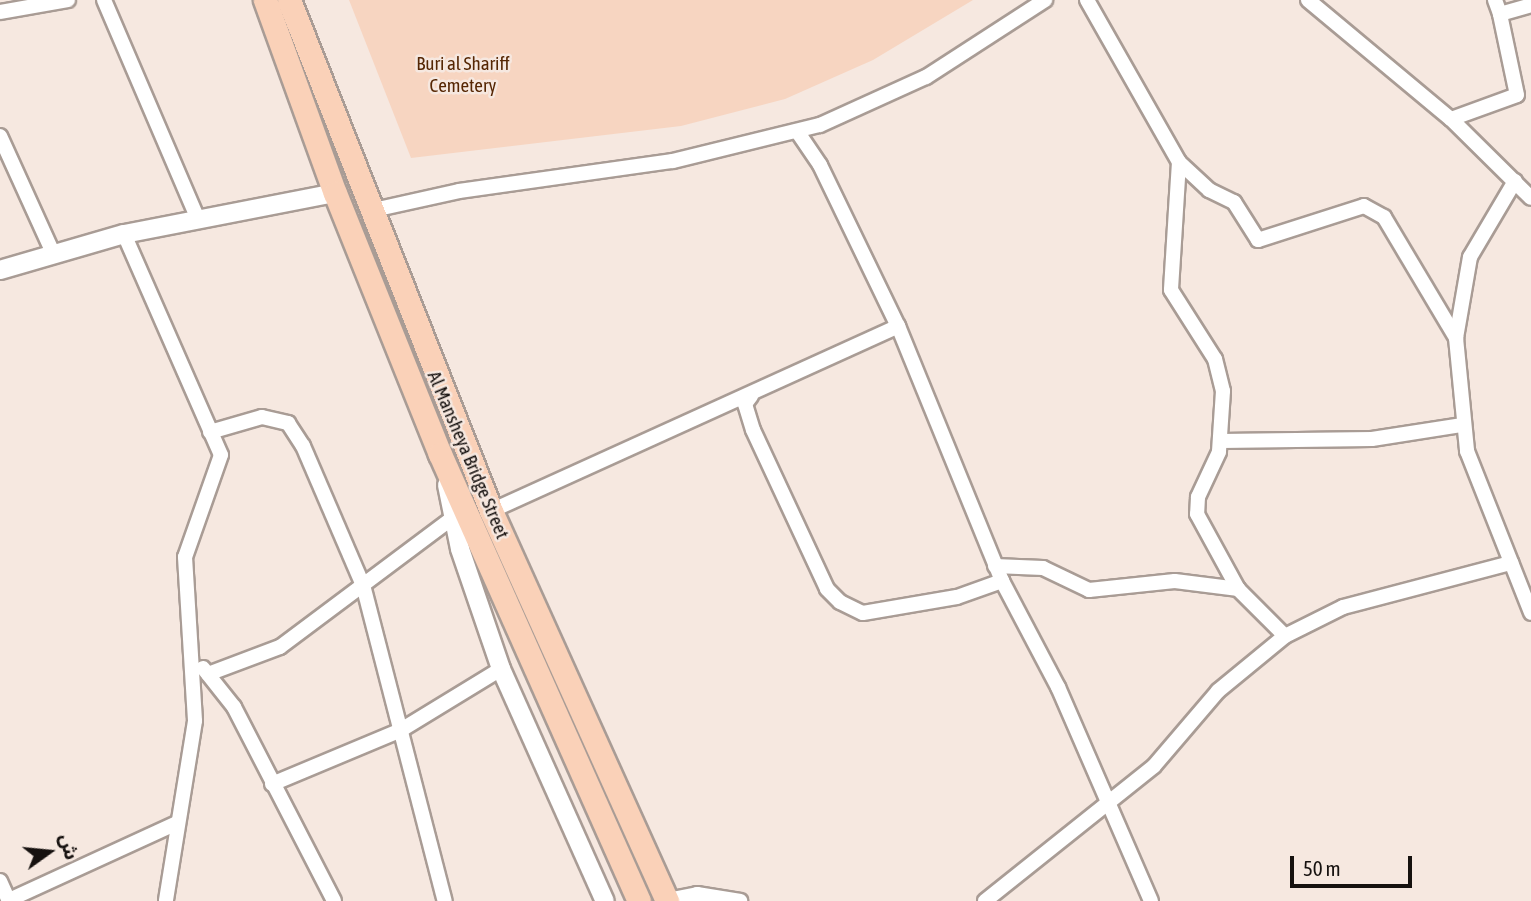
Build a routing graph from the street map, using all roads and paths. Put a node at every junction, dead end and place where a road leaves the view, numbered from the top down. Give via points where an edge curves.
1 (68, 0) edge
2 (104, 0) edge
3 (265, 0) edge
4 (289, 0) edge
5 (1045, 0) edge
6 (1087, 0) edge
7 (1308, 0) edge
8 (1531, 5) edge
9 (1497, 7) edge
10 (0, 12) edge
11 (1451, 119) junction
12 (797, 131) junction
13 (0, 136) edge
14 (1179, 163) junction
15 (1515, 181) junction
16 (335, 193) junction
17 (1531, 198) edge
18 (369, 211) junction
19 (198, 219) junction
20 (124, 234) junction
21 (53, 253) junction
22 (0, 271) edge
23 (898, 326) junction
24 (1456, 338) junction
25 (751, 396) junction
26 (1461, 425) junction
27 (210, 432) junction
28 (1221, 440) junction
29 (440, 454) junction
30 (491, 511) junction
31 (454, 517) junction
32 (1511, 564) junction
33 (995, 566) junction
34 (1002, 581) junction
35 (363, 585) junction
36 (1238, 589) junction
37 (1531, 613) edge
38 (1285, 636) junction
39 (191, 653) junction
40 (502, 669) junction
41 (208, 674) junction
42 (401, 730) junction
43 (272, 784) junction
44 (1107, 802) junction
45 (177, 823) junction
46 (0, 881) edge
47 (667, 900) edge
48 (9, 901) edge
49 (166, 901) edge
50 (334, 901) edge
51 (445, 901) edge
52 (605, 901) edge
53 (639, 901) edge
54 (740, 901) edge
55 (985, 901) edge
56 (1151, 901) edge

1 - 10 street
2 - 19 street
3 - 16 main road, Al Mansheya Bridge Street
4 - 18 main road, Al Mansheya Bridge Street
5 - 12 street via 926,77
6 - 14 street
7 - 11 street
8 - 9 street
9 - 11 street via 1517,95
11 - 15 street
12 - 18 street via 673,162 458,191
12 - 23 street via 820,165
13 - 21 street
14 - 24 street via 1209,190 1234,202 1258,240 1352,206 1384,217
14 - 28 street via 1171,290 1215,359 1223,391
15 - 17 street
15 - 24 street via 1470,257
16 - 19 street
16 - 29 main road, Al Mansheya Bridge Street
18 - 30 main road, Al Mansheya Bridge Street
19 - 20 street
20 - 21 street
20 - 27 street
21 - 22 street
23 - 25 street
23 - 33 street
24 - 26 street
25 - 30 street
25 - 34 street via 746,404 753,430 827,589 841,602 863,613 957,597
26 - 28 street via 1372,439
26 - 32 street
27 - 35 street via 262,418 288,423 303,446
27 - 39 street via 221,455 185,557
28 - 36 street via 1198,497 1197,514
29 - 31 street
29 - 53 main road, Al Mansheya Bridge Street
30 - 47 main road, Al Mansheya Bridge Street
31 - 35 street
31 - 40 street
32 - 37 street
32 - 38 street via 1343,607
33 - 34 street
33 - 36 street via 1043,568 1089,590 1175,581
34 - 44 street via 1058,687
35 - 41 street via 280,647
35 - 42 street
36 - 38 street
38 - 44 street via 1247,664 1154,766
39 - 41 street
39 - 45 street via 195,722
40 - 42 street
40 - 52 street
41 - 43 street via 234,707
42 - 43 street
42 - 51 street
43 - 50 street
44 - 55 street
44 - 56 street
45 - 48 street
45 - 49 street
46 - 48 street
47 - 54 street via 697,894

